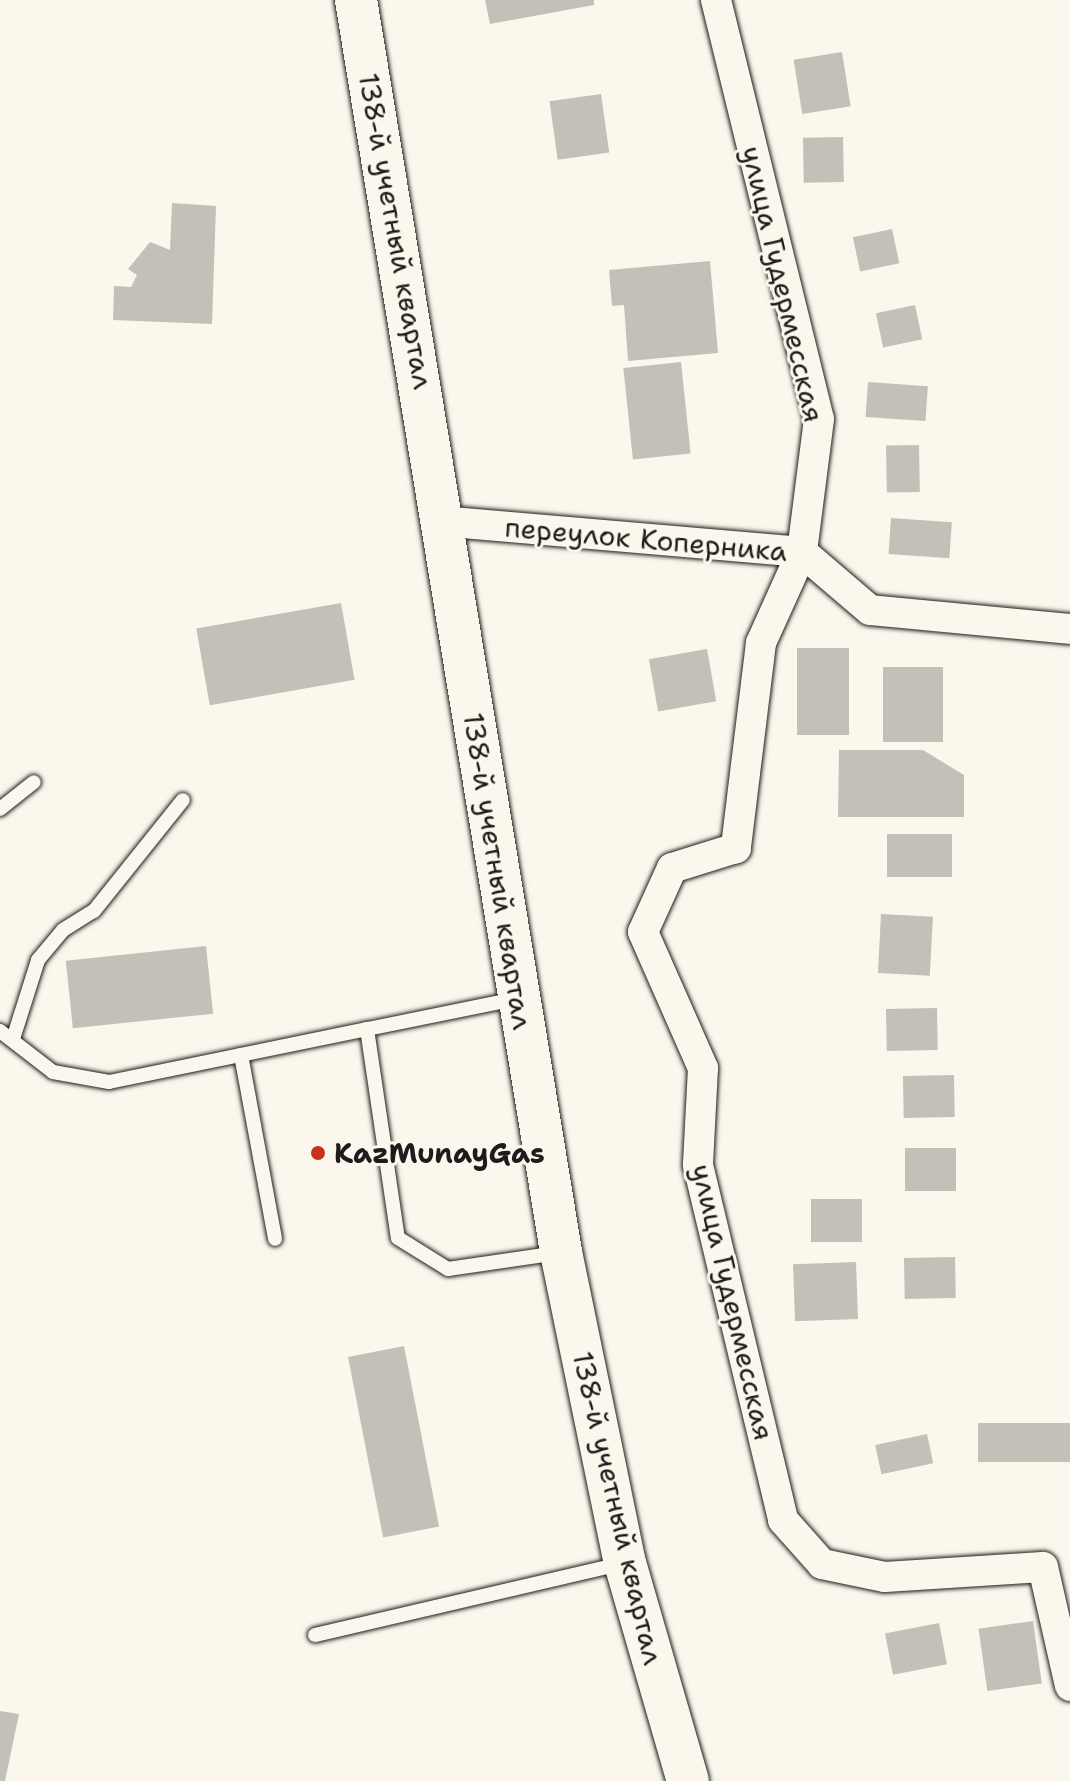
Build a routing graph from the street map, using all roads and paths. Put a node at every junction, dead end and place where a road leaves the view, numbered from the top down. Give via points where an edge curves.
1 (356, 0) edge
2 (716, 0) edge
3 (440, 521) junction
4 (802, 552) junction
5 (1070, 629) edge
6 (34, 782) dead end
7 (183, 800) dead end
8 (0, 809) edge
9 (519, 998) junction
10 (367, 1029) junction
11 (0, 1031) edge
12 (13, 1039) junction
13 (241, 1055) junction
14 (275, 1239) dead end
15 (561, 1252) junction
16 (1057, 1562) edge
17 (625, 1563) junction
18 (315, 1635) dead end
19 (1070, 1686) edge
20 (688, 1781) edge

1 - 3 main road, 138-й учетный квартал
2 - 4 street, улица Гудермесская via 819,419
3 - 4 street, переулок Коперника
3 - 9 main road, 138-й учетный квартал
4 - 5 street, переулок Коперника via 870,610
4 - 16 street, улица Гудермесская via 761,643 736,848 672,868 643,932 703,1068 698,1165 783,1520 822,1564 885,1577
6 - 8 lane
7 - 12 lane via 94,911 63,930 38,960
9 - 10 lane
9 - 15 main road, 138-й учетный квартал
10 - 13 lane
10 - 15 lane via 398,1238 448,1269
11 - 12 lane
12 - 13 lane via 53,1072 109,1082
13 - 14 lane
15 - 17 main road, 138-й учетный квартал
16 - 19 street, улица Гудермесская
17 - 18 lane
17 - 20 main road, 138-й учетный квартал

